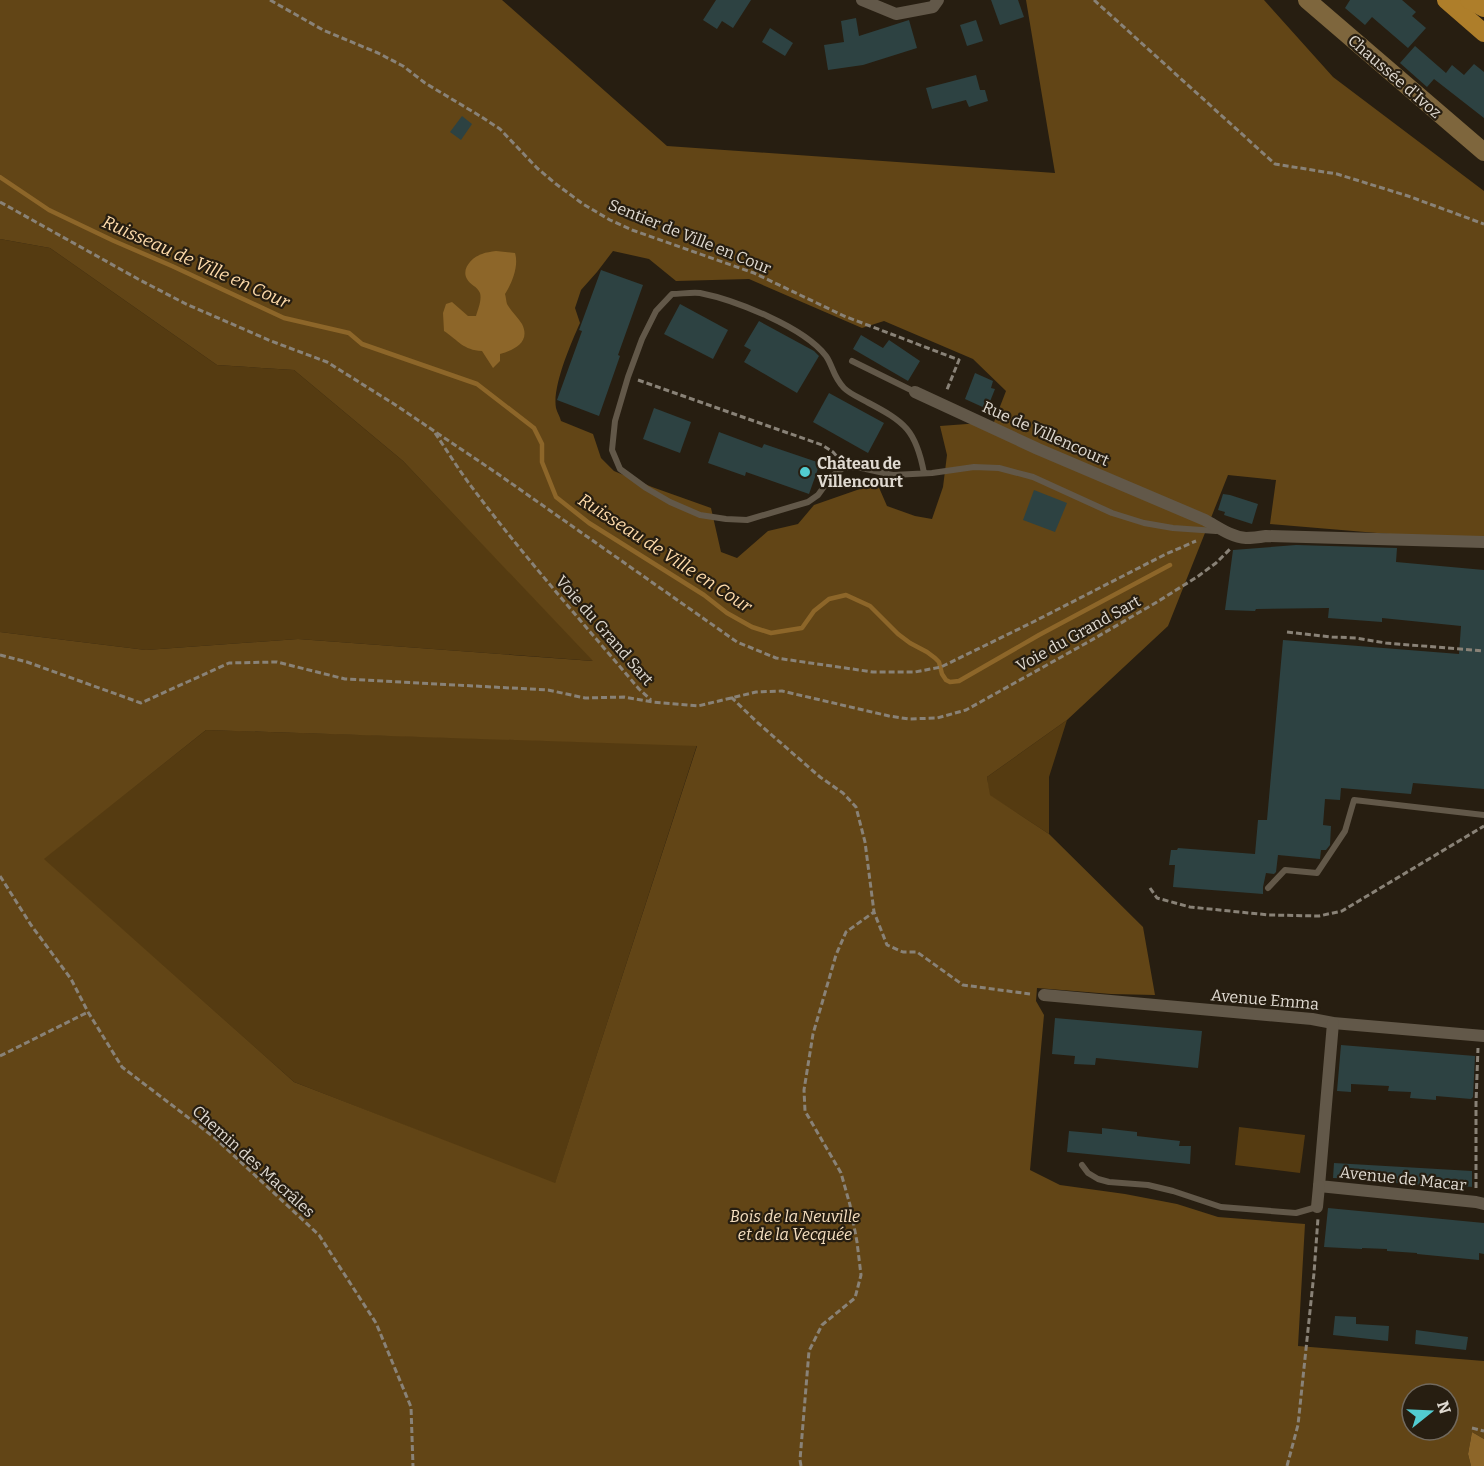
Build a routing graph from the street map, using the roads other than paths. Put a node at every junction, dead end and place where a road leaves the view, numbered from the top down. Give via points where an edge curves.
1 (862, 0) edge
2 (938, 0) edge
3 (1307, 0) edge
4 (1446, 0) edge
5 (1469, 0) edge
6 (1479, 0) edge
7 (1484, 8) edge
8 (1484, 33) edge
9 (1484, 152) edge
10 (852, 361) dead end
11 (915, 392) joint
12 (924, 473) junction
13 (1232, 535) junction
14 (1484, 542) edge
15 (1484, 815) edge
16 (1268, 888) dead end
17 (1044, 995) road end
18 (1333, 1023) junction
19 (1484, 1036) edge
20 (1082, 1166) dead end
21 (1319, 1186) junction
22 (1484, 1204) edge
23 (1317, 1207) joint

1 - 2 street via 896,14 933,7
3 - 9 main road, Chaussée d'Ivoz
4 - 8 highway
5 - 7 highway
6 - 7 highway
10 - 11 lane, Rue de Villencourt
11 - 13 street, Rue de Villencourt
12 - 12 lane, Rue de Villencourt via 914,438 904,424 845,390 826,357 811,342 736,303 697,293 672,294 656,311 642,339 615,421 612,450 620,469 670,502 700,515 747,520 808,502 843,468 893,475
12 - 13 lane, Rue de Villencourt via 999,468 1033,477 1144,523
13 - 14 street, Rue de Villencourt
15 - 16 lane via 1354,800 1345,831 1317,873 1285,870
17 - 18 street, Avenue Emma
18 - 19 street, Avenue Emma
18 - 21 street, Avenue de Macar
20 - 23 lane via 1104,1180 1148,1185 1221,1207 1296,1214
21 - 22 street, Avenue de Macar
21 - 23 street, Avenue de Macar

